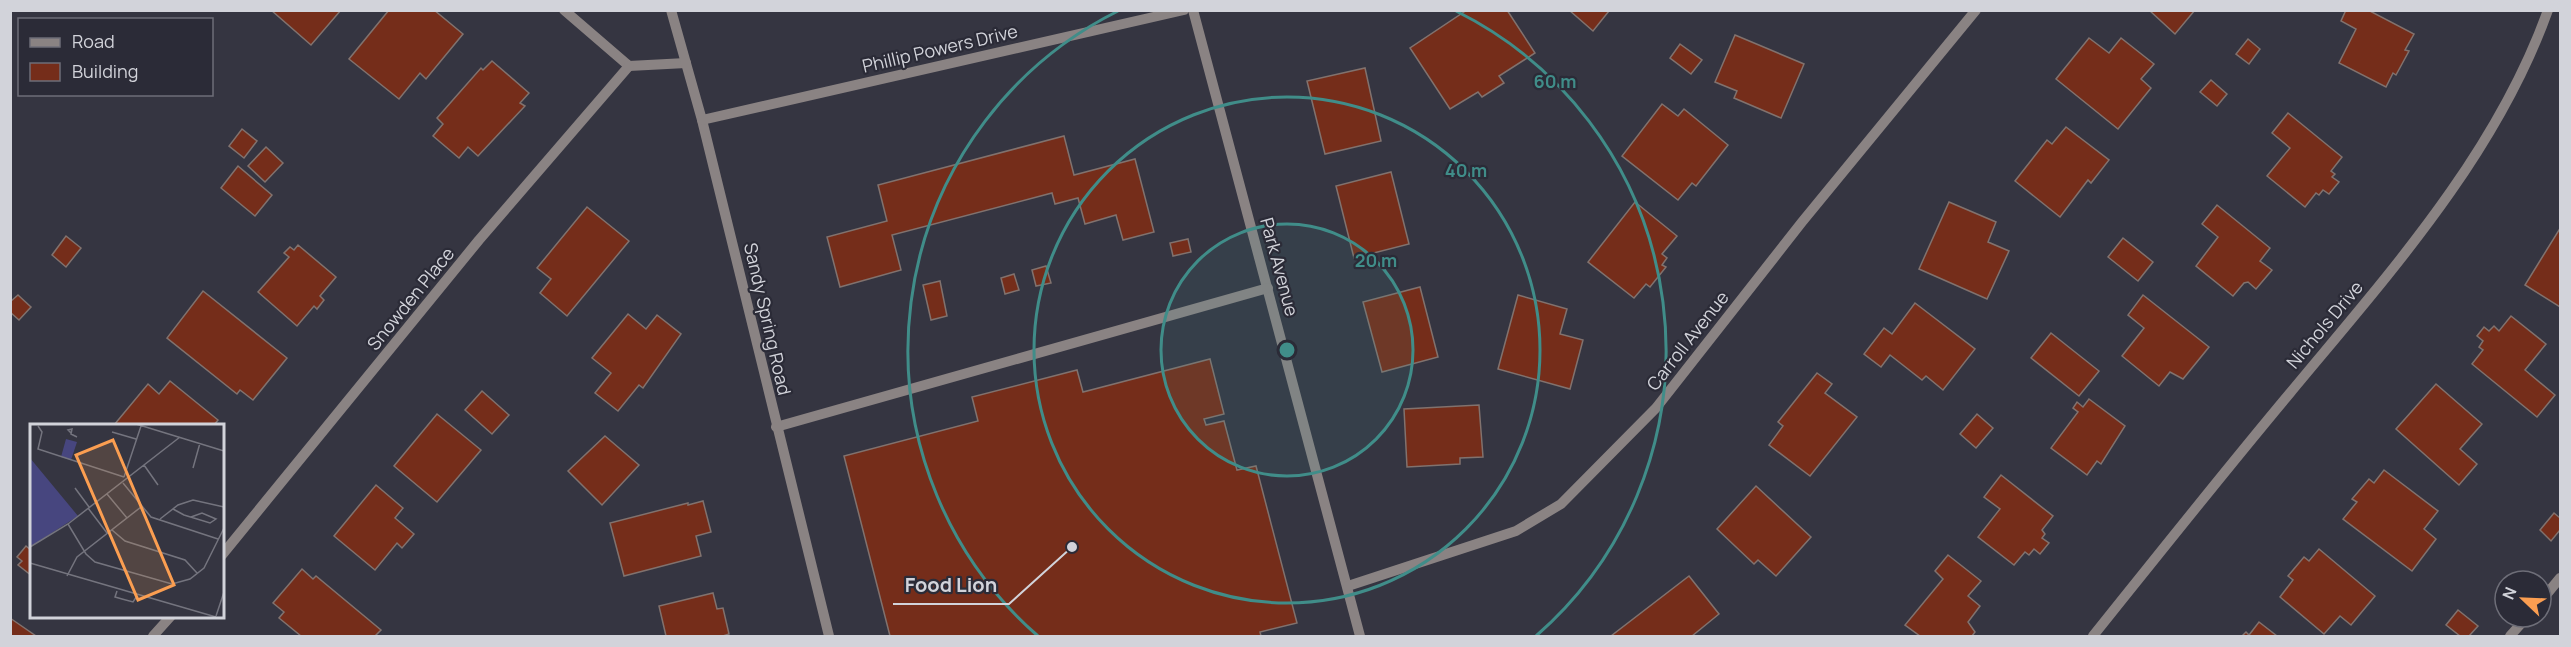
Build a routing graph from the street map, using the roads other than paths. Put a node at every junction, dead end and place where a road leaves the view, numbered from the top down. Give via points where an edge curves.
1 (564, 10) edge
2 (671, 10) edge
3 (1184, 10) edge
4 (1193, 10) edge
5 (1976, 10) edge
6 (2548, 10) edge
7 (686, 63) junction
8 (629, 66) junction
9 (702, 120) junction
10 (1268, 288) junction
11 (776, 427) junction
12 (224, 553) edge
13 (1348, 586) junction
14 (169, 617) edge
15 (153, 636) edge
16 (829, 636) edge
17 (1360, 636) edge
18 (2092, 636) edge

1 - 8 street
2 - 7 street, Sandy Spring Road
3 - 9 street, Phillip Powers Drive
4 - 10 street, Park Avenue
5 - 13 street, Carroll Avenue via 1656,408 1561,504 1516,531
6 - 18 street, Nichols Drive via 2499,116 2443,201 2379,286
7 - 8 street
7 - 9 street, Sandy Spring Road
8 - 12 street, Snowden Place via 479,240
9 - 11 street, Sandy Spring Road
10 - 11 street
10 - 13 street, Park Avenue
11 - 16 street, Sandy Spring Road
13 - 17 street, Park Avenue
14 - 15 street

